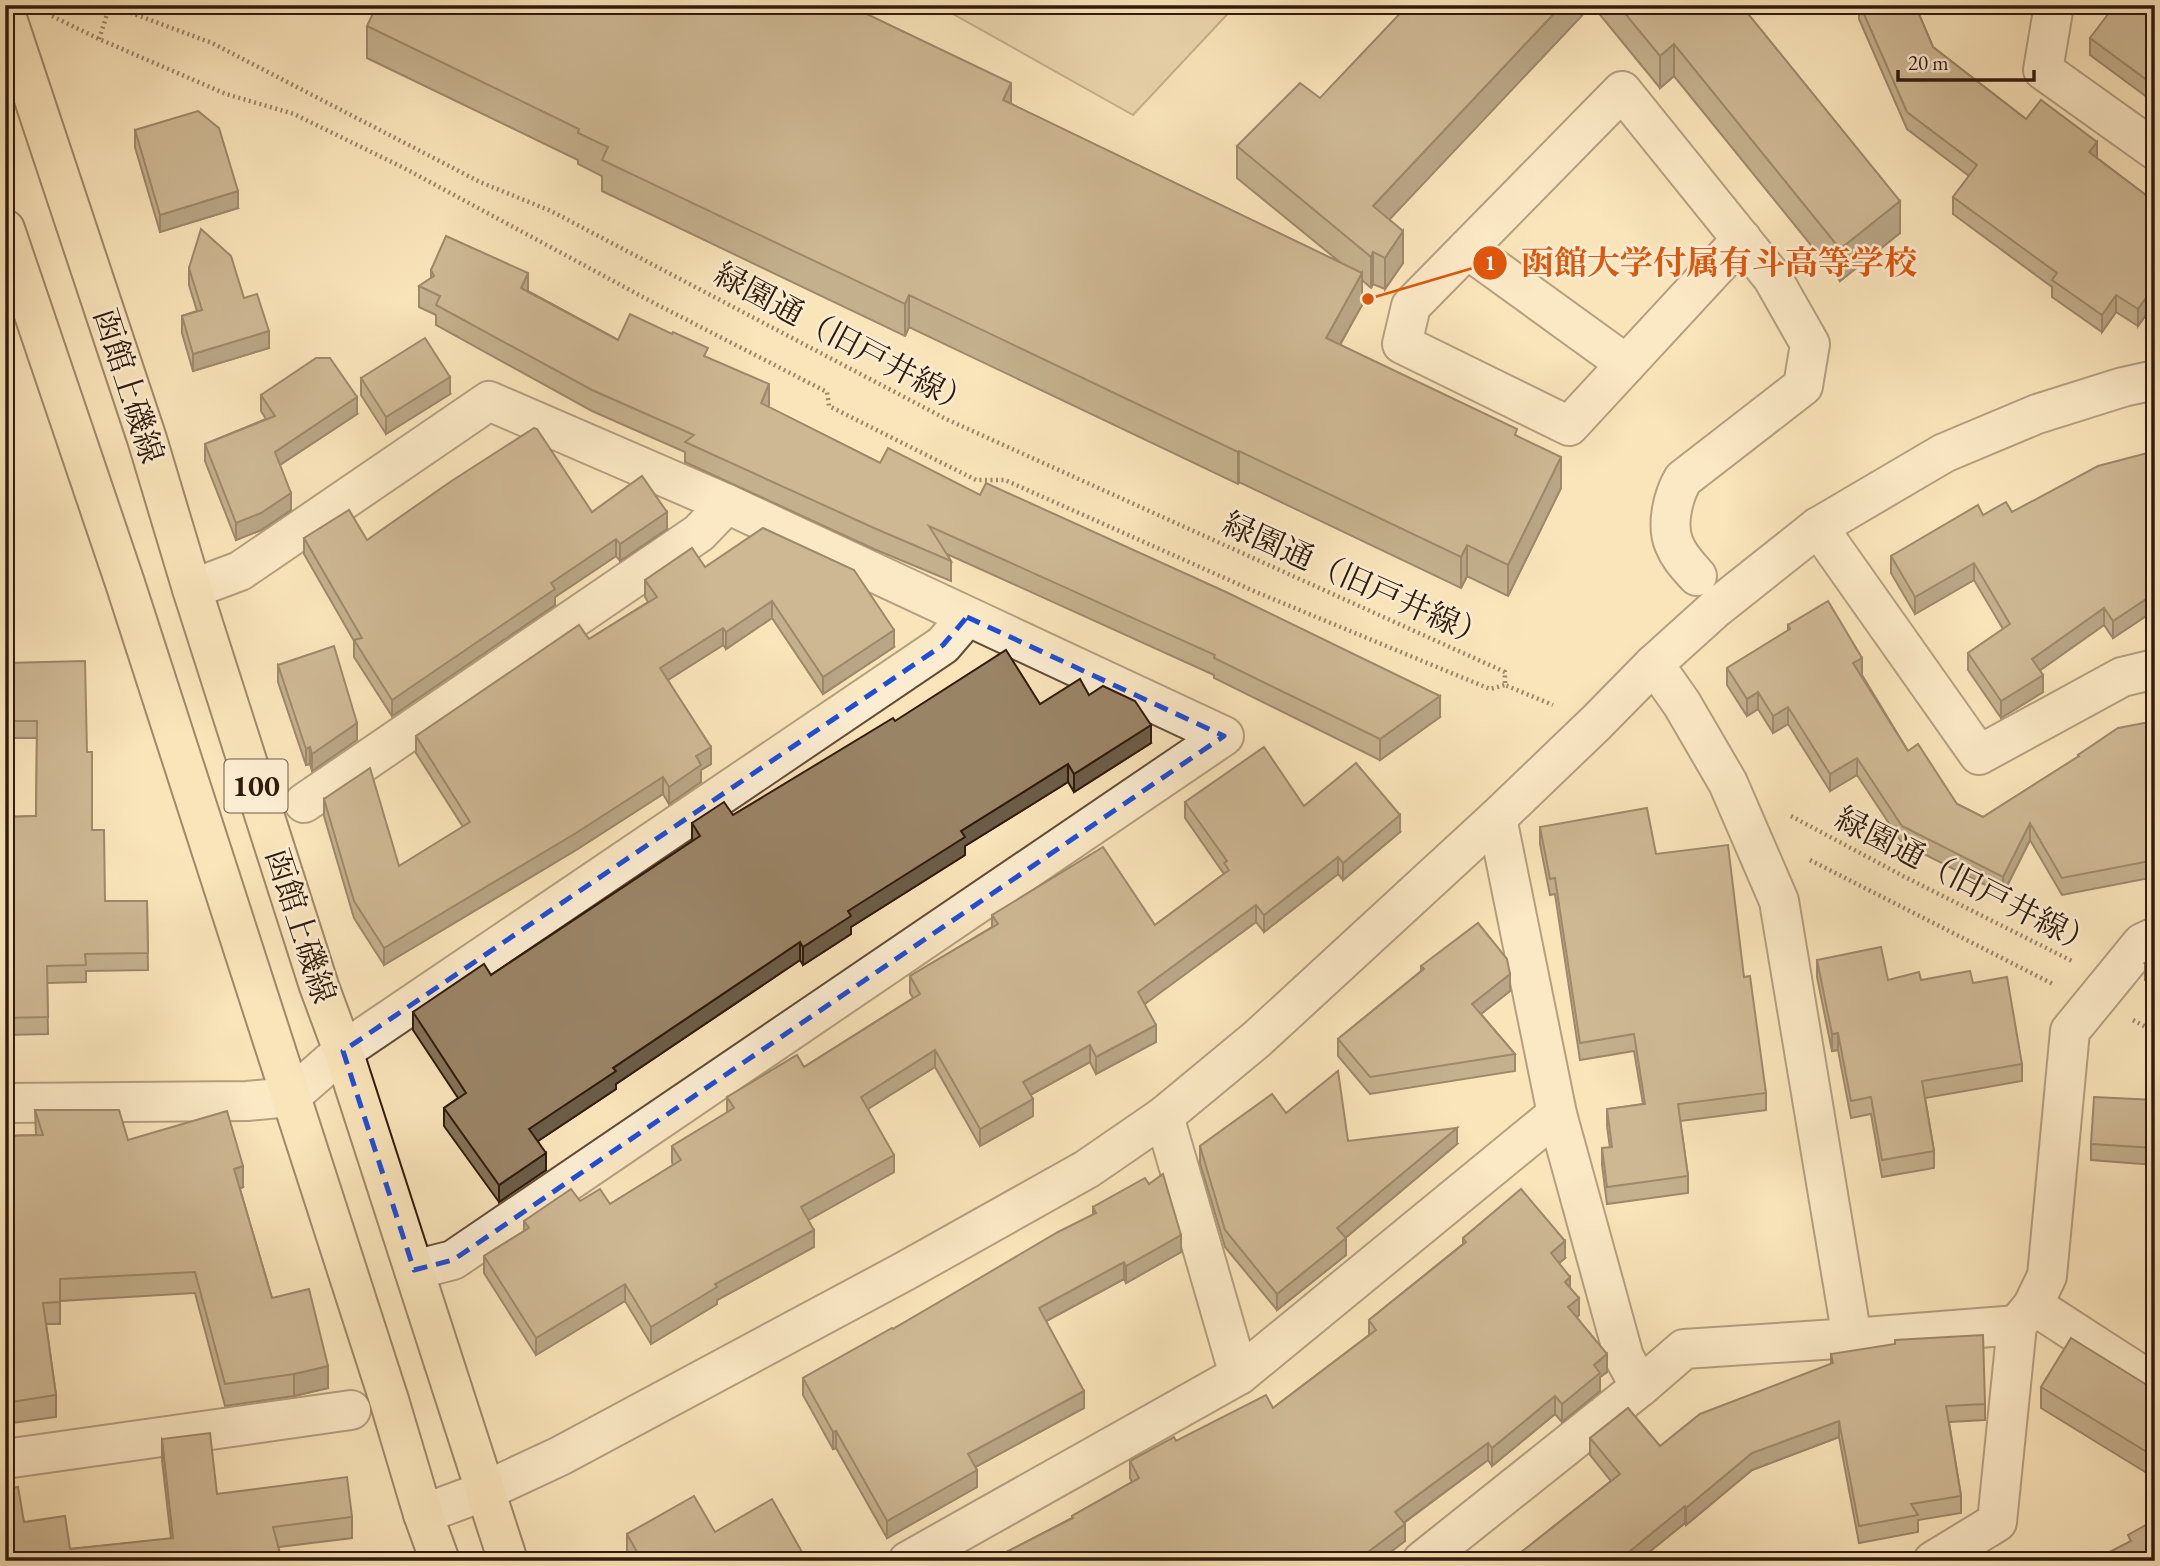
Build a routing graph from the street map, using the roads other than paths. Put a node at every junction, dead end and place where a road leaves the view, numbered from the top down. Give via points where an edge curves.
1 (2053, 5) edge
2 (5, 12) edge
3 (2155, 150) edge
4 (5, 229) edge
5 (1742, 239) junction
6 (1467, 249) junction
7 (1626, 364) junction
8 (2155, 380) edge
9 (727, 504) junction
10 (1818, 527) junction
11 (1697, 576) dead end
12 (192, 589) junction
13 (967, 617) junction
14 (1654, 664) junction
15 (2155, 669) edge
16 (304, 803) dead end
17 (1497, 818) junction
18 (2155, 937) edge
19 (343, 1051) junction
20 (290, 1097) junction
21 (5, 1102) edge
22 (1556, 1114) junction
23 (1164, 1116) junction
24 (414, 1270) junction
25 (2025, 1315) junction
26 (1852, 1338) junction
27 (1239, 1375) junction
28 (2155, 1384) edge
29 (1640, 1387) junction
30 (351, 1410) dead end
31 (5, 1459) edge
32 (485, 1491) junction
33 (423, 1514) junction
34 (440, 1561) edge
35 (508, 1561) edge
36 (908, 1561) edge
37 (1422, 1561) edge
38 (1933, 1561) edge

1 - 3 street via 2043,70
2 - 12 main road, 函館上磯線 / 100
4 - 20 main road, 函館上磯線 / 100 via 125,583
5 - 6 street via 1622,91
5 - 7 street
5 - 11 street via 1772,277 1810,344 1803,386 1683,479 1676,491 1672,541
6 - 7 street
6 - 7 street via 1411,306 1402,344 1570,426
8 - 10 street via 2037,414 1944,453
9 - 12 street via 489,401 240,571
9 - 13 street
9 - 16 street via 699,533
10 - 14 street
10 - 15 street via 1979,755 2122,677
12 - 19 main road, 函館上磯線 / 100
13 - 19 street via 943,645
13 - 24 street via 1224,736 453,1260
14 - 17 street
14 - 26 street via 1728,783 1779,901
17 - 22 street
17 - 23 street via 1257,1039
18 - 25 street via 2142,943 2070,1031 2047,1276
19 - 20 street
19 - 24 main road, 函館上磯線 / 100
20 - 21 street
20 - 33 main road, 函館上磯線 / 100
22 - 27 street
22 - 29 street via 1624,1357
23 - 27 street
23 - 32 street via 1087,1169 905,1271 560,1456
24 - 32 main road, 函館上磯線 / 100
25 - 26 street
25 - 28 street
25 - 38 street via 1997,1522
26 - 29 street via 1684,1349
27 - 36 street
29 - 37 street
30 - 31 street
32 - 33 street
32 - 35 main road, 函館上磯線 / 100
33 - 34 main road, 函館上磯線 / 100

